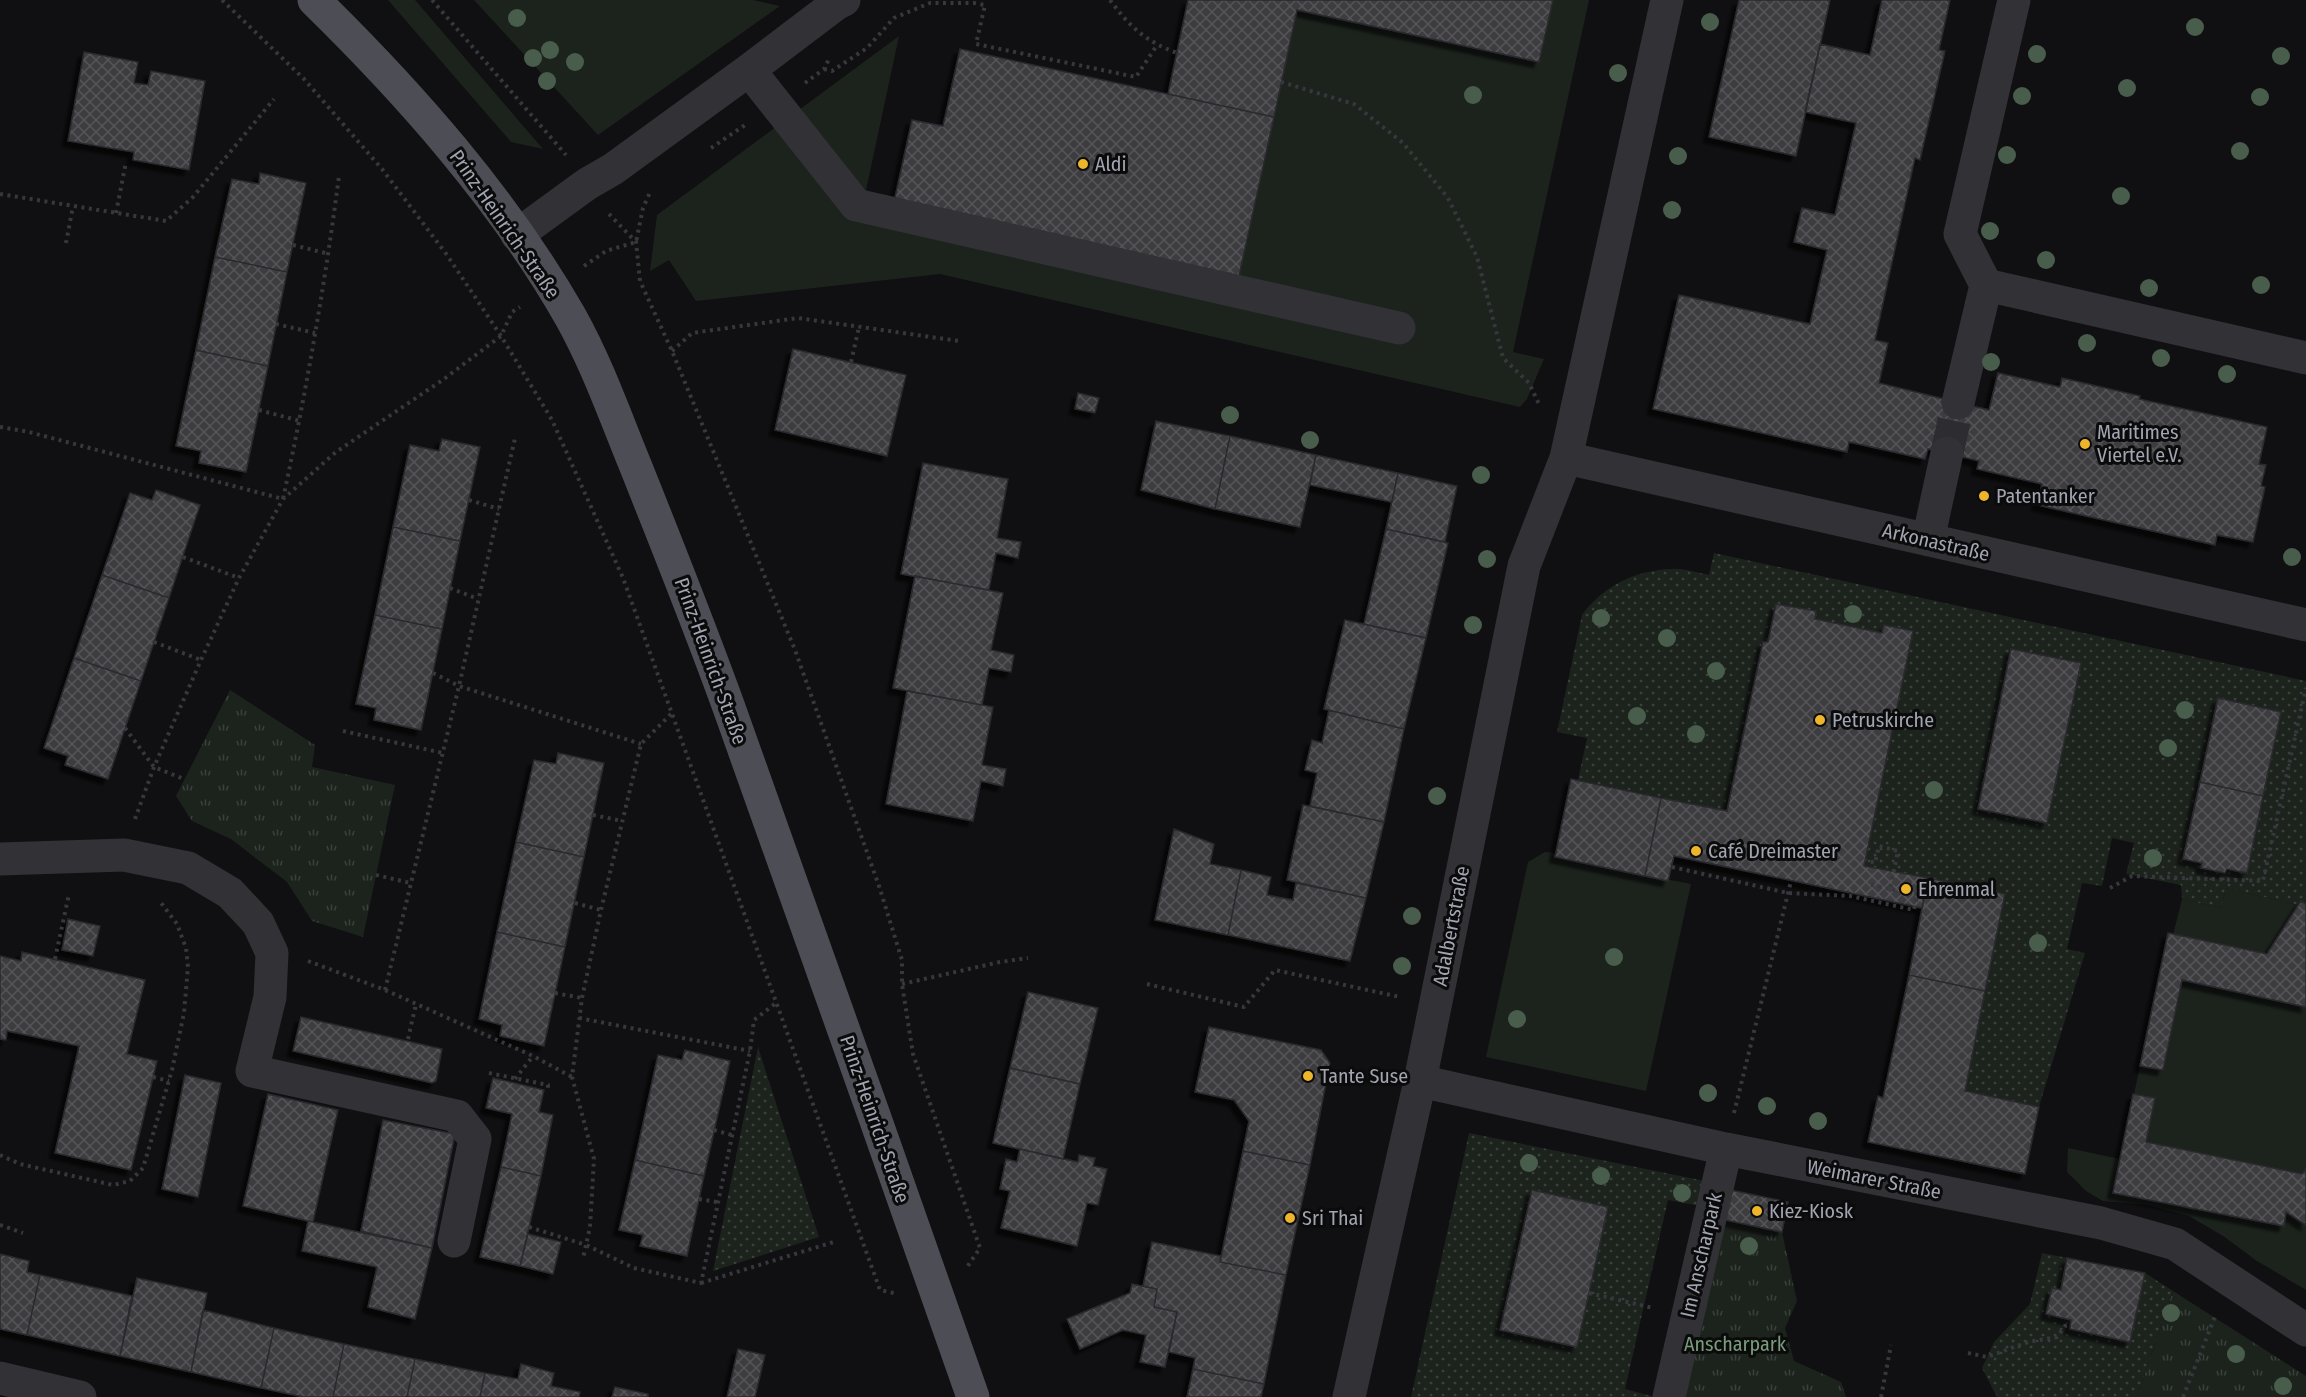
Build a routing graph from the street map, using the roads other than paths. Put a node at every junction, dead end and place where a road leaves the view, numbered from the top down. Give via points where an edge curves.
1 (314, 0) edge
2 (1667, 0) edge
3 (2014, 0) edge
4 (837, 1) edge
5 (749, 70) junction
6 (517, 235) junction
7 (1986, 285) junction
8 (1399, 328) dead end
9 (2306, 358) edge
10 (1958, 403) tunnel mouth
11 (1947, 453) tunnel mouth
12 (1566, 458) junction
13 (1928, 540) junction
14 (2306, 626) edge
15 (0, 859) edge
16 (1420, 1081) junction
17 (1726, 1149) junction
18 (454, 1241) dead end
19 (2306, 1330) edge
20 (0, 1378) edge
21 (80, 1397) edge
22 (973, 1397) edge
23 (1349, 1397) edge
24 (1669, 1397) edge

1 - 6 main road, Prinz-Heinrich-Straße via 450,145
2 - 12 street, Adalbertstraße
3 - 7 street via 1960,234
4 - 5 street
5 - 6 street
5 - 8 street via 856,205
6 - 22 main road, Prinz-Heinrich-Straße via 569,315 606,390 694,611
7 - 9 street
7 - 10 street
11 - 13 street
12 - 13 street, Arkonastraße
12 - 16 street, Adalbertstraße via 1524,566
13 - 14 street, Arkonastraße
15 - 18 street via 124,855 188,868 230,893 258,923 272,953 270,996 252,1071 457,1116 475,1139
16 - 17 street, Weimarer Straße
16 - 23 street, Adalbertstraße
17 - 19 street, Weimarer Straße via 2101,1223 2175,1245
17 - 24 street, Im Anscharpark
20 - 21 street

